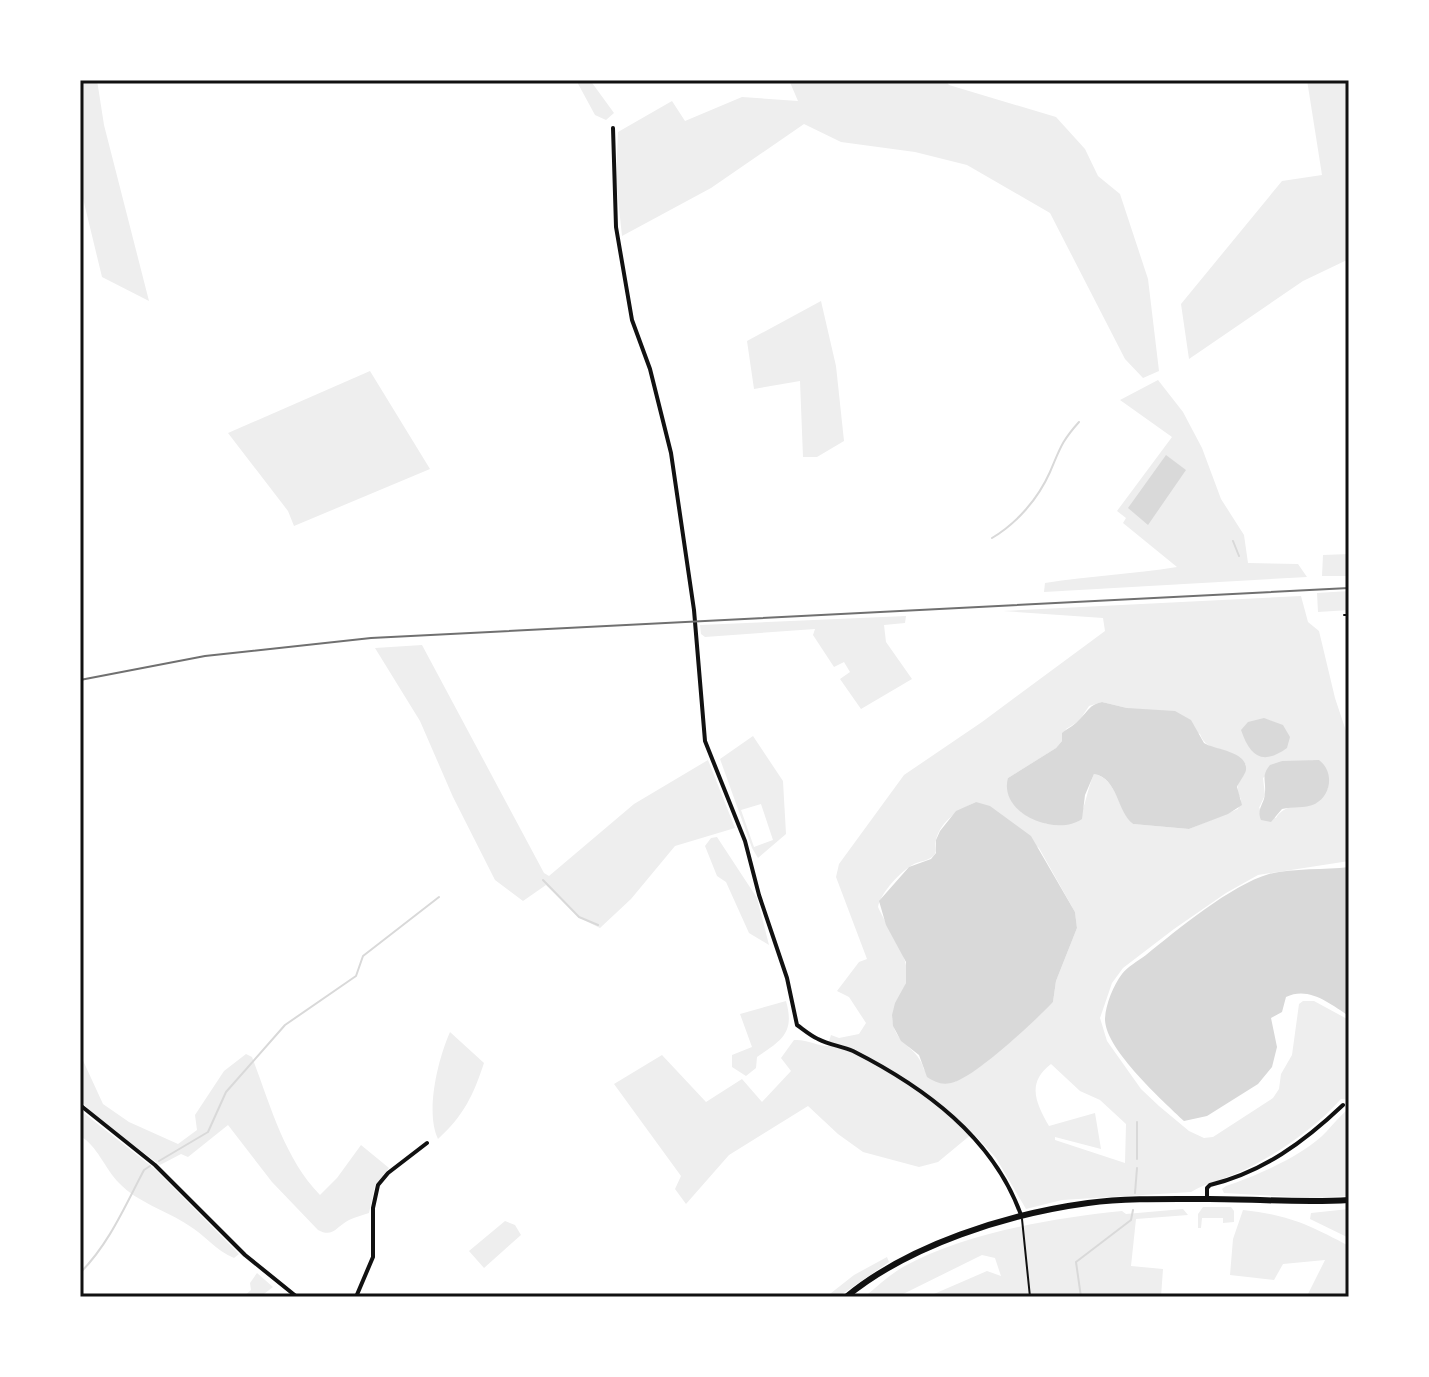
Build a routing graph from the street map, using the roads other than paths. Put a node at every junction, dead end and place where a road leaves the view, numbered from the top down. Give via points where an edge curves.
1 (613, 128) dead end
2 (80, 1105) edge
3 (1343, 1105) dead end
4 (427, 1143) dead end
5 (1207, 1199) junction
6 (1349, 1200) edge
7 (1022, 1217) junction
8 (297, 1297) edge
9 (356, 1297) edge
10 (846, 1297) edge
11 (1030, 1297) edge

1 - 7 street via 613,204 626,293 666,427 694,610 705,741 745,841 797,1025 908,1082 971,1134 998,1166
2 - 8 street via 155,1165 245,1255
3 - 5 street via 1268,1164 1210,1185
4 - 9 street via 378,1185 373,1257
5 - 6 main road
5 - 7 main road via 1087,1203
7 - 10 main road via 905,1258
7 - 11 lane

